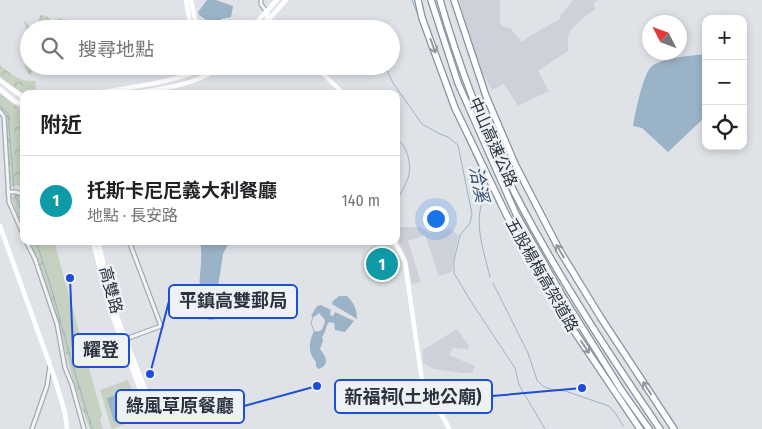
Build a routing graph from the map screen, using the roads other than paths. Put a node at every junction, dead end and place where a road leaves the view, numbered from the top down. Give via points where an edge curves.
1 (186, 0) edge
2 (191, 0) edge
3 (261, 0) edge
4 (277, 0) edge
5 (286, 0) edge
6 (418, 0) edge
7 (429, 0) edge
8 (440, 0) edge
9 (444, 0) edge
10 (454, 0) edge
11 (267, 12) junction
12 (190, 20) edge
13 (195, 20) edge
14 (259, 20) edge
15 (267, 20) edge
16 (269, 20) edge
17 (452, 33) junction
18 (184, 75) edge
19 (186, 75) edge
20 (324, 75) edge
21 (205, 76) edge
22 (179, 78) junction
23 (0, 80) edge
24 (0, 88) edge
25 (114, 90) edge
26 (150, 90) edge
27 (340, 90) edge
28 (20, 95) edge
29 (20, 104) edge
30 (0, 111) edge
31 (8, 192) junction
32 (20, 194) edge
33 (0, 226) edge
34 (20, 227) edge
35 (28, 245) edge
36 (94, 245) edge
37 (99, 245) edge
38 (131, 245) edge
39 (396, 245) edge
40 (123, 340) junction
41 (88, 353) dead end
42 (50, 366) junction
43 (32, 429) edge
44 (67, 429) edge
45 (84, 429) edge
46 (449, 429) edge
47 (640, 429) edge
48 (649, 429) edge
49 (660, 429) edge
50 (674, 429) edge

1 - 12 street
2 - 13 street
3 - 11 street
4 - 11 street
5 - 16 street
6 -> 47 highway, 五股楊梅高架道路 via 454,108 507,216 574,331
7 - 48 highway, 中山高速公路 via 462,92 516,214 622,391
8 - 17 highway, 中山高速公路
9 - 17 highway
50 -> 10 highway, 五股楊梅高架道路 via 560,251 515,164 486,96
11 - 14 street
11 - 15 street
17 - 49 highway, 中山高速公路 via 492,145 522,207 573,297
18 - 22 street
19 - 22 street
20 - 27 street
21 - 26 street
22 - 25 street
23 - 28 street
24 - 29 street
30 - 31 street via 4,117
31 - 32 street
31 - 34 street
33 - 42 street
35 - 45 street via 57,324 64,368
36 - 40 street, 高雙路 via 110,309
37 - 40 street, 高雙路
38 - 40 street via 161,326
39 - 46 street via 405,262 422,381
40 - 40 street, 高雙路 via 148,411 152,417 153,410
40 - 41 street
42 - 43 street via 47,386
42 - 44 street via 66,413

